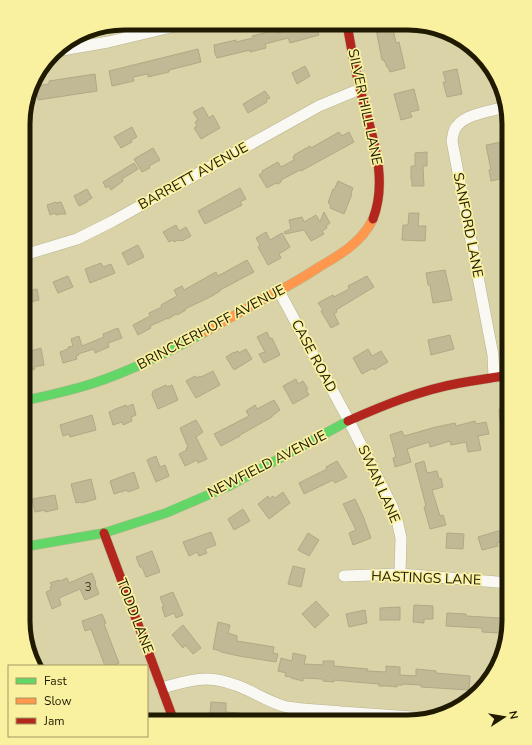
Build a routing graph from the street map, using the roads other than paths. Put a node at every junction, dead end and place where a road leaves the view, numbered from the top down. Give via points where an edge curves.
1 (159, 30) edge
2 (348, 30) edge
3 (68, 49) edge
4 (360, 89) junction
5 (500, 108) edge
6 (374, 214) joint
7 (30, 253) edge
8 (280, 291) junction
9 (502, 376) edge
10 (494, 377) junction
11 (30, 399) edge
12 (349, 421) junction
13 (104, 533) junction
14 (30, 546) edge
15 (400, 574) junction
16 (344, 576) dead end
17 (502, 582) edge
18 (162, 688) junction
19 (172, 715) edge
20 (386, 715) edge

1 - 3 street
2 - 4 street, SILVER HILL LANE
4 - 6 street, SILVER HILL LANE via 377,154 380,186
4 - 7 street, BARRETT AVENUE via 319,106 78,239
5 - 10 street, SANFORD LANE via 462,121 456,126 452,141 493,355
6 - 8 street, BRINCKERHOFF AVENUE via 361,238 346,251
8 - 11 street, BRINCKERHOFF AVENUE via 123,373 75,389
8 - 12 street, CASE ROAD
9 - 10 street, NEWFIELD AVENUE
10 - 12 street, NEWFIELD AVENUE via 424,392
12 - 13 street, NEWFIELD AVENUE via 229,486 166,513
12 - 15 street, SWAN LANE via 397,520 401,538
13 - 14 street, NEWFIELD AVENUE
13 - 18 street, TODD LANE
15 - 16 street, HASTINGS LANE
15 - 17 street, HASTINGS LANE
18 - 19 street, TODD LANE
18 - 20 street via 207,678 237,685 285,706

